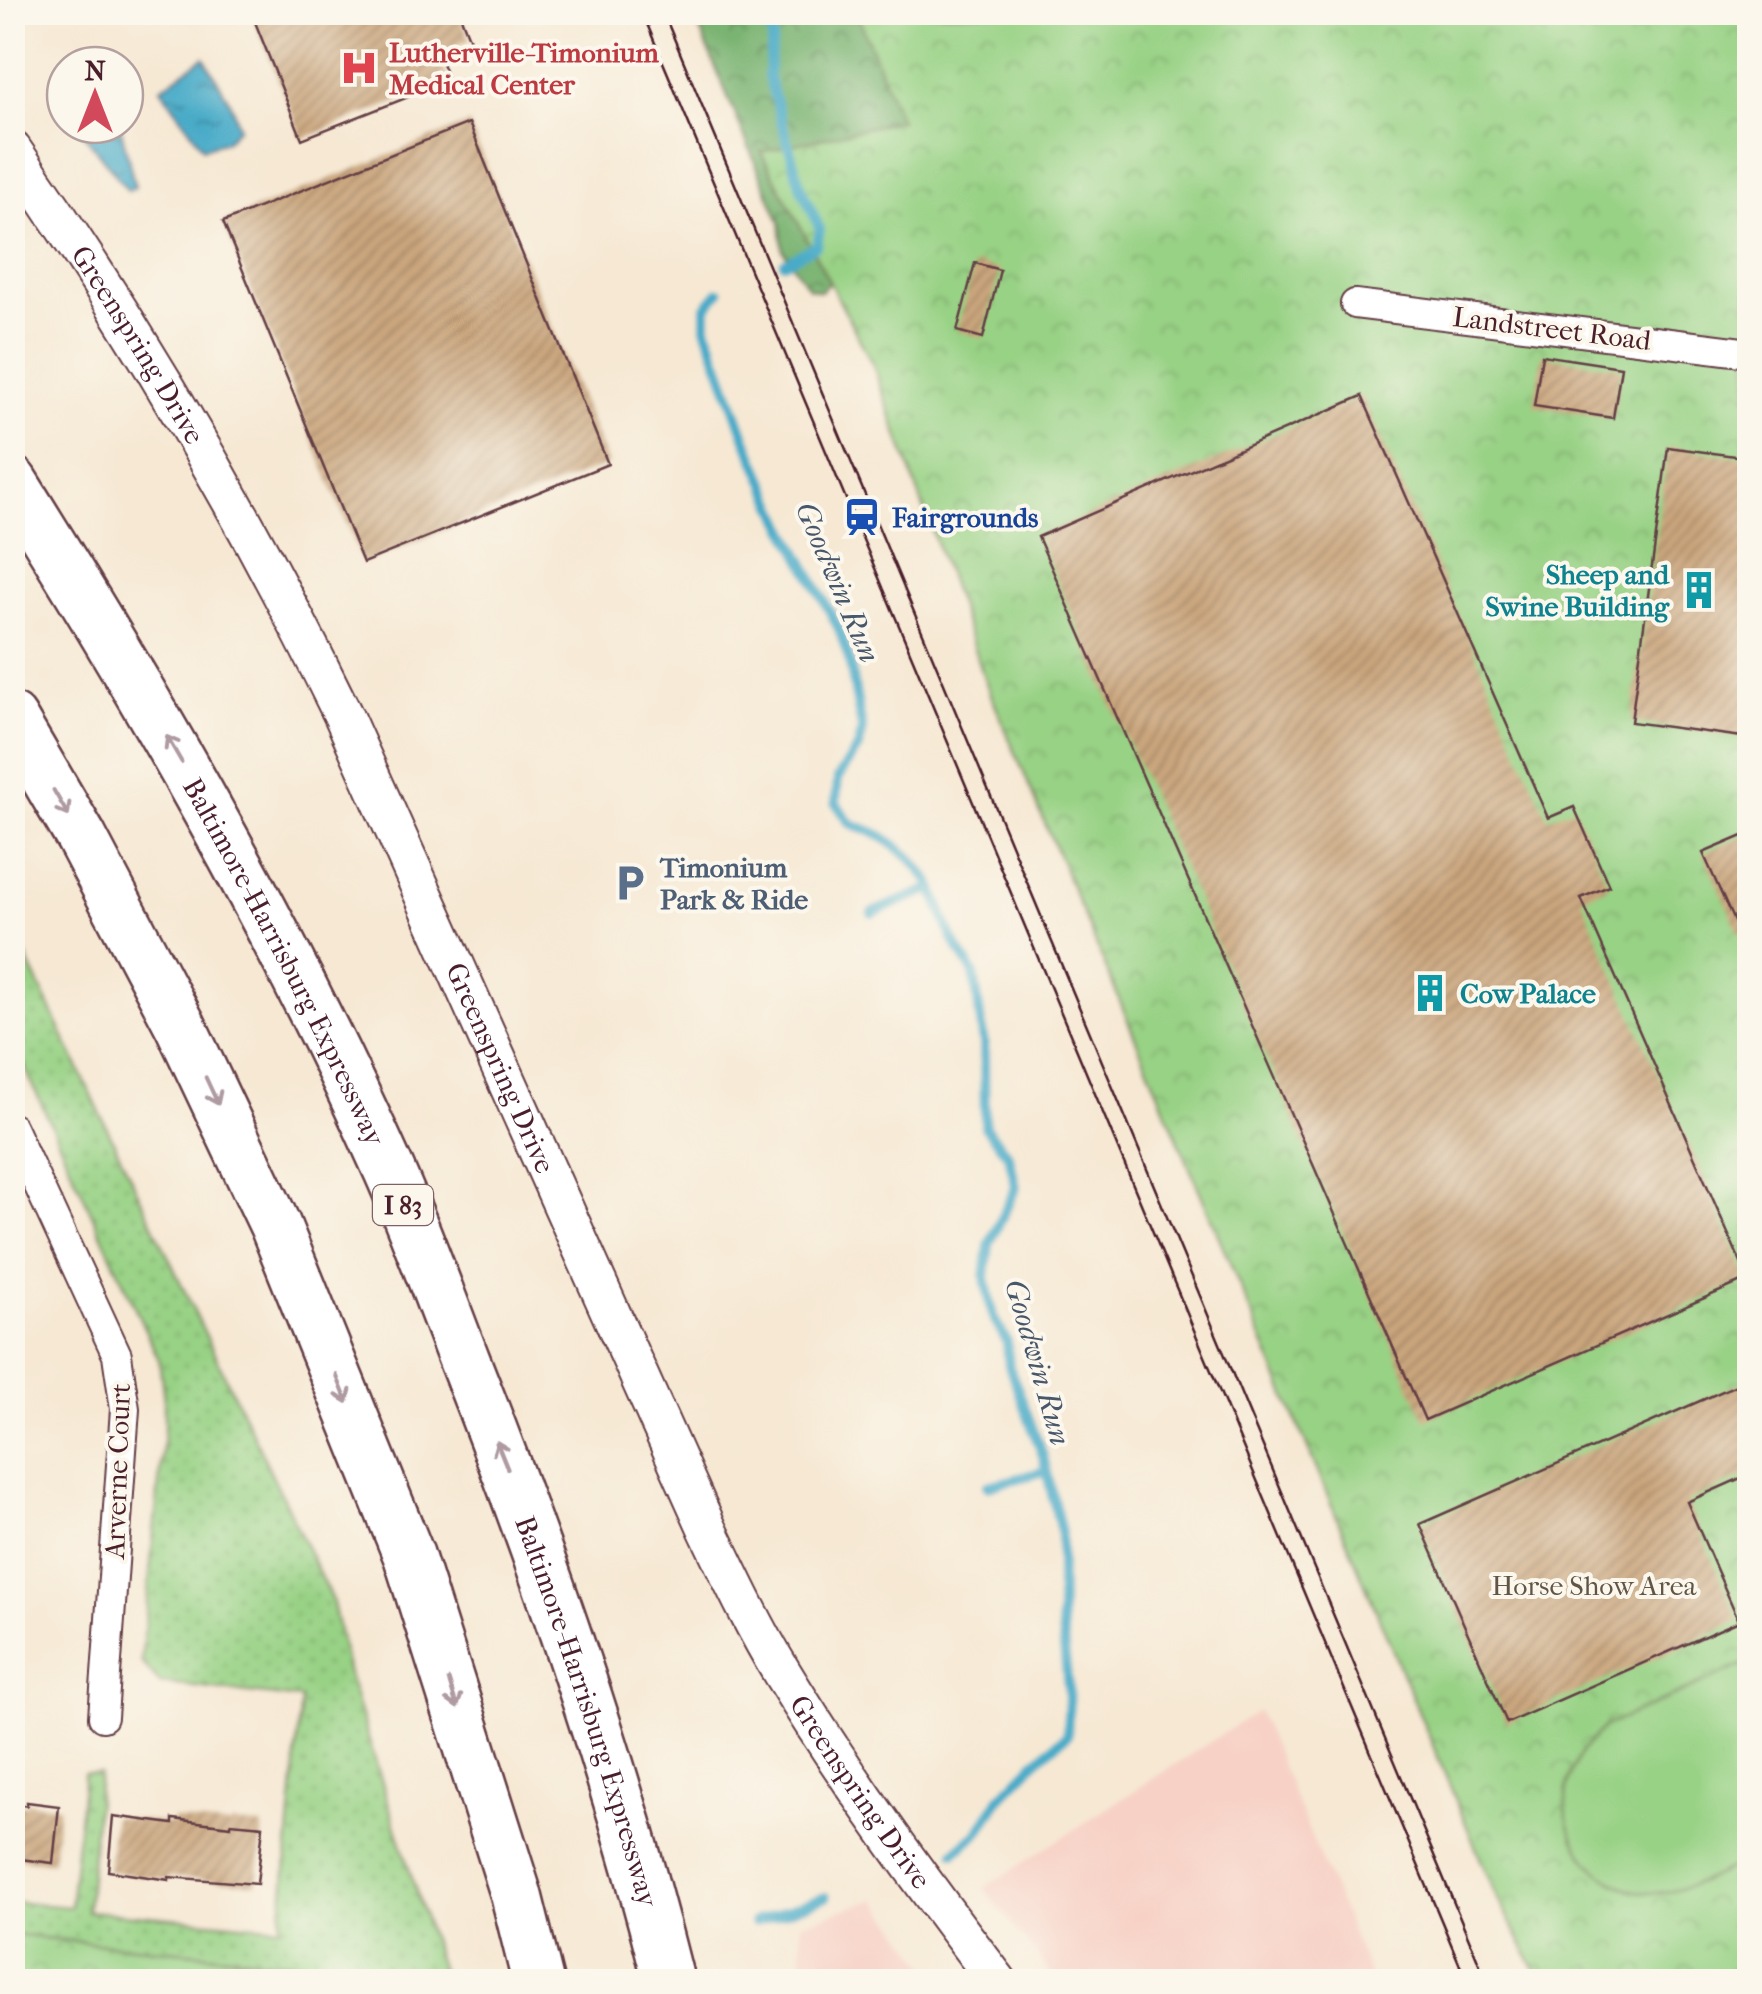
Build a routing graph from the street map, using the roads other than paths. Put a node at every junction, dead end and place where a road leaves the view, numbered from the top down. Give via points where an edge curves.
1 (12, 150) edge
2 (1355, 304) dead end
3 (1750, 353) edge
4 (12, 482) edge
5 (12, 719) edge
6 (12, 1128) edge
7 (103, 1717) dead end
8 (538, 1982) edge
9 (669, 1982) edge
10 (998, 1982) edge

1 - 10 main road, Greenspring Drive via 161,374 303,634 756,1628 868,1801
2 - 3 street, Landstreet Road
9 -> 4 highway, Baltimore-Harrisburg Expressway / I 83 via 637,1853 524,1512 390,1171 186,771
5 -> 8 highway via 180,1025 275,1225 409,1556
6 - 7 street, Arverne Court via 118,1356 124,1382

